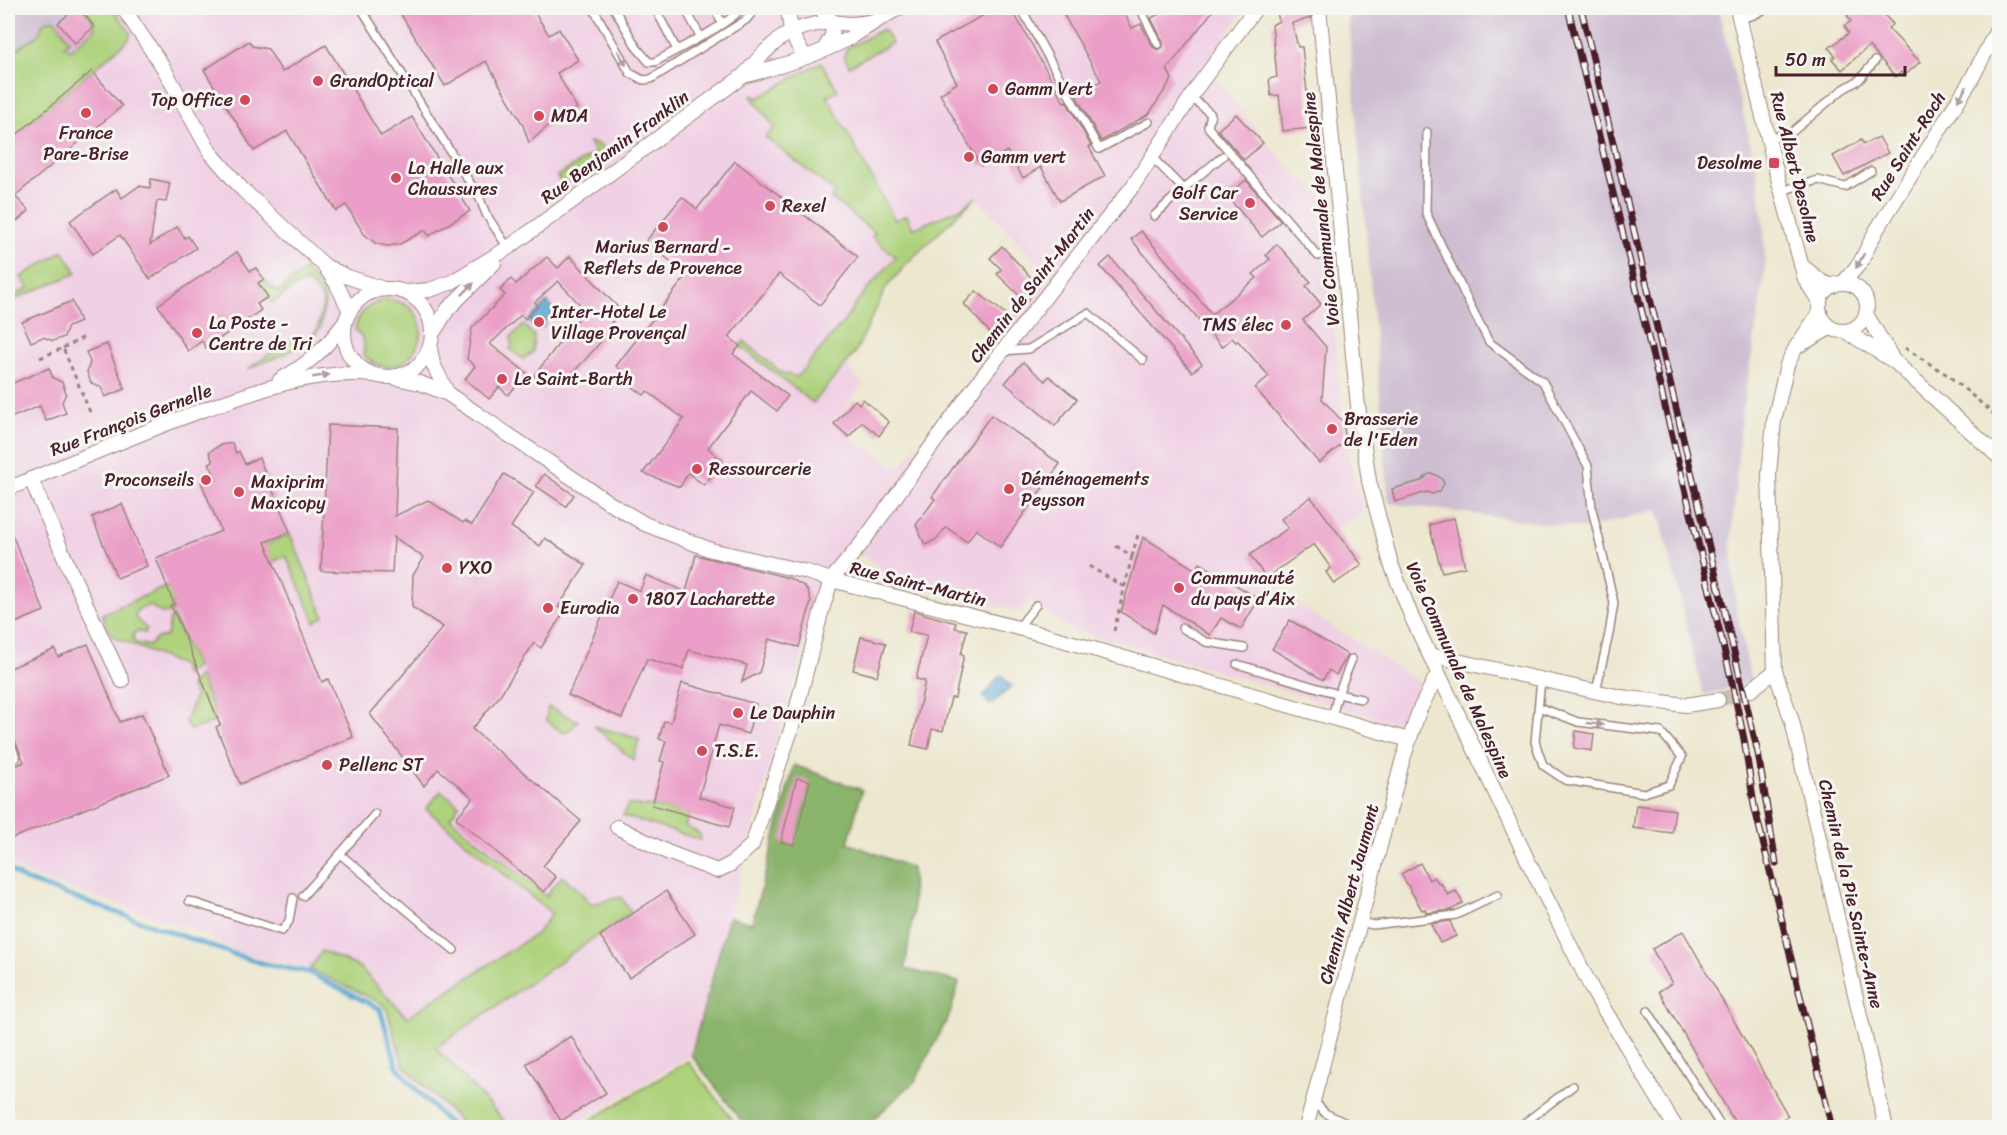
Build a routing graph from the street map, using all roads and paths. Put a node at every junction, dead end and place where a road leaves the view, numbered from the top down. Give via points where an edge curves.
1 (123, 8) edge
2 (361, 8) edge
3 (593, 8) edge
4 (614, 8) edge
5 (655, 8) edge
6 (685, 8) edge
7 (714, 8) edge
8 (740, 8) edge
9 (750, 8) edge
10 (787, 8) edge
11 (820, 8) edge
12 (899, 8) edge
13 (1021, 8) edge
14 (1140, 8) edge
15 (1256, 8) edge
16 (1319, 8) edge
17 (1767, 8) edge
18 (1738, 13) edge
19 (877, 20) junction
20 (833, 22) junction
21 (722, 23) junction
22 (2000, 24) edge
23 (790, 31) junction
24 (700, 36) junction
25 (774, 43) junction
26 (1158, 44) dead end
27 (677, 50) junction
28 (824, 50) junction
29 (806, 57) junction
30 (1875, 61) dead end
31 (743, 76) junction
32 (1191, 97) junction
33 (1149, 122) dead end
34 (1427, 132) dead end
35 (1768, 138) junction
36 (1222, 156) dead end
37 (1152, 157) junction
38 (1871, 171) dead end
39 (1183, 189) junction
40 (1781, 191) junction
41 (1154, 216) dead end
42 (508, 248) junction
43 (1342, 248) junction
44 (324, 265) junction
45 (1801, 265) junction
46 (1838, 284) junction
47 (381, 288) junction
48 (407, 292) junction
49 (1820, 308) junction
50 (349, 309) junction
51 (1866, 314) junction
52 (343, 325) junction
53 (1830, 328) junction
54 (1845, 331) junction
55 (433, 333) junction
56 (84, 337) dead end
57 (1796, 347) junction
58 (1904, 347) dead end
59 (63, 348) junction
60 (430, 348) junction
61 (1003, 351) junction
62 (40, 358) dead end
63 (1143, 360) dead end
64 (1895, 362) junction
65 (374, 375) junction
66 (390, 377) junction
67 (269, 386) junction
68 (448, 394) junction
69 (90, 412) dead end
70 (2000, 418) edge
71 (2000, 458) edge
72 (31, 479) junction
73 (8, 489) edge
74 (1139, 531) dead end
75 (1116, 546) dead end
76 (1132, 556) junction
77 (1089, 566) dead end
78 (831, 580) junction
79 (1124, 587) junction
80 (1036, 605) dead end
81 (1018, 628) junction
82 (1182, 628) dead end
83 (1114, 631) dead end
84 (1244, 648) dead end
85 (1430, 655) junction
86 (1352, 659) dead end
87 (1237, 664) dead end
88 (1775, 671) junction
89 (1438, 673) junction
90 (1541, 680) junction
91 (123, 681) dead end
92 (1751, 690) tunnel mouth
93 (1596, 691) junction
94 (1338, 694) junction
95 (1361, 699) dead end
96 (1718, 700) tunnel mouth
97 (1539, 707) junction
98 (1332, 717) junction
99 (8, 737) edge
100 (1410, 740) junction
101 (16, 758) dead end
102 (375, 814) dead end
103 (617, 827) dead end
104 (340, 854) junction
105 (1498, 895) dead end
106 (303, 896) dead end
107 (293, 898) dead end
108 (189, 901) dead end
109 (1360, 922) junction
110 (454, 950) dead end
111 (1648, 1011) dead end
112 (1573, 1086) dead end
113 (1313, 1100) junction
114 (1306, 1128) edge
115 (1356, 1128) edge
116 (1518, 1128) edge
117 (1676, 1128) edge
118 (1722, 1128) edge
119 (1886, 1128) edge

1 - 44 street via 163,67 210,152 243,190
2 - 42 lane
3 -> 9 lane via 630,73 643,80 651,79 746,20
4 - 27 lane via 649,62
5 - 27 lane
6 - 24 lane
7 - 21 lane
8 - 21 lane
10 - 23 street
10 - 25 street
11 - 20 street
12 - 19 street
13 - 33 lane via 1099,149
14 - 26 lane
15 - 32 street, Chemin de Saint-Martin
16 - 43 street, Voie Communale de Malespine
17 - 18 lane via 1754,15
18 - 35 street, Rue Albert Desolme
19 - 20 street
19 - 28 street
20 - 23 street
20 - 28 street via 832,36
21 - 24 lane
22 -> 46 street, Rue Saint-Roch via 1971,80 1860,263
23 - 25 street
23 - 29 street
24 - 27 lane
25 - 31 street
28 - 29 street
29 - 31 street
30 - 35 lane via 1859,80 1792,132
31 - 42 street, Rue Benjamin Franklin
32 - 37 street, Chemin de Saint-Martin
32 - 43 lane via 1211,114 1208,127 1318,256
34 - 93 lane via 1426,213 1489,342 1543,382 1587,466 1592,509 1614,603
35 - 40 street, Rue Albert Desolme
36 - 39 lane
37 - 39 lane
37 - 61 street, Chemin de Saint-Martin
38 - 40 lane via 1845,187 1818,180
39 - 41 lane
40 - 45 street, Rue Albert Desolme
42 - 48 street, Rue Benjamin Franklin via 450,283
55 -> 42 street, Rue Benjamin Franklin via 448,309
43 - 85 street, Voie Communale de Malespine via 1369,481 1391,564
44 - 47 street
44 - 50 street
45 - 46 street, Rue Albert Desolme via 1822,282
45 - 49 street, Rue Albert Desolme
46 - 49 street via 1827,290
46 - 51 street via 1859,289 1865,297
47 - 48 street
47 - 50 street via 363,295
48 - 55 street via 429,316
49 - 53 street via 1823,321
49 - 57 street, Chemin de la Pie Sainte-Anne
50 - 52 street
51 - 54 street via 1859,326
51 - 64 street
52 - 65 street via 349,356
52 - 67 street via 307,364
53 - 54 street
53 - 57 street
54 - 64 street
55 - 60 street
56 - 59 path
57 - 88 street, Chemin de la Pie Sainte-Anne via 1780,391 1769,474
58 - 70 path via 1949,376
59 - 62 path
59 - 69 path
60 - 66 street via 421,363 407,373
60 - 68 street, Rue Saint-Martin via 433,364
61 - 63 lane via 1029,349 1088,313
61 - 78 street, Chemin de Saint-Martin
64 - 71 street
65 - 66 street
67 -> 65 street via 348,373
66 - 68 street, Rue Saint-Martin
67 - 72 street, Rue François Gernelle
68 - 78 street, Rue Saint-Martin via 645,524 711,550
72 - 73 street, Rue François Gernelle
72 - 91 street
74 - 76 path
75 - 76 path
76 - 79 path
77 - 79 path
78 - 81 street, Rue Saint-Martin
78 - 103 street via 791,730 752,845 731,864 717,870 667,852
79 - 83 path
80 - 81 lane
81 - 98 street, Rue Saint-Martin
82 - 84 lane via 1206,642
85 - 89 street, Voie Communale de Malespine
85 - 90 street
86 - 94 lane
87 - 94 lane
88 - 92 street
88 - 119 street, Chemin de la Pie Sainte-Anne via 1792,722
89 - 100 street, Chemin Albert Jaumont
89 - 117 street, Voie Communale de Malespine via 1593,991
90 - 93 street
90 - 97 lane
93 - 96 street via 1686,705
94 - 95 lane
94 - 98 lane
97 -> 97 lane via 1578,722 1661,732 1682,757 1669,785 1644,793 1566,780 1543,765 1535,742
98 - 100 street, Rue Saint-Martin
99 - 101 lane
100 - 109 street, Chemin Albert Jaumont
102 - 104 lane
104 - 106 lane
104 - 110 lane
105 - 109 lane via 1456,915 1373,925
107 - 108 lane via 289,921 282,931
109 - 113 street, Chemin Albert Jaumont
111 - 118 lane
112 - 116 lane
113 - 114 street, Chemin Albert Jaumont
113 - 115 lane via 1325,1113

